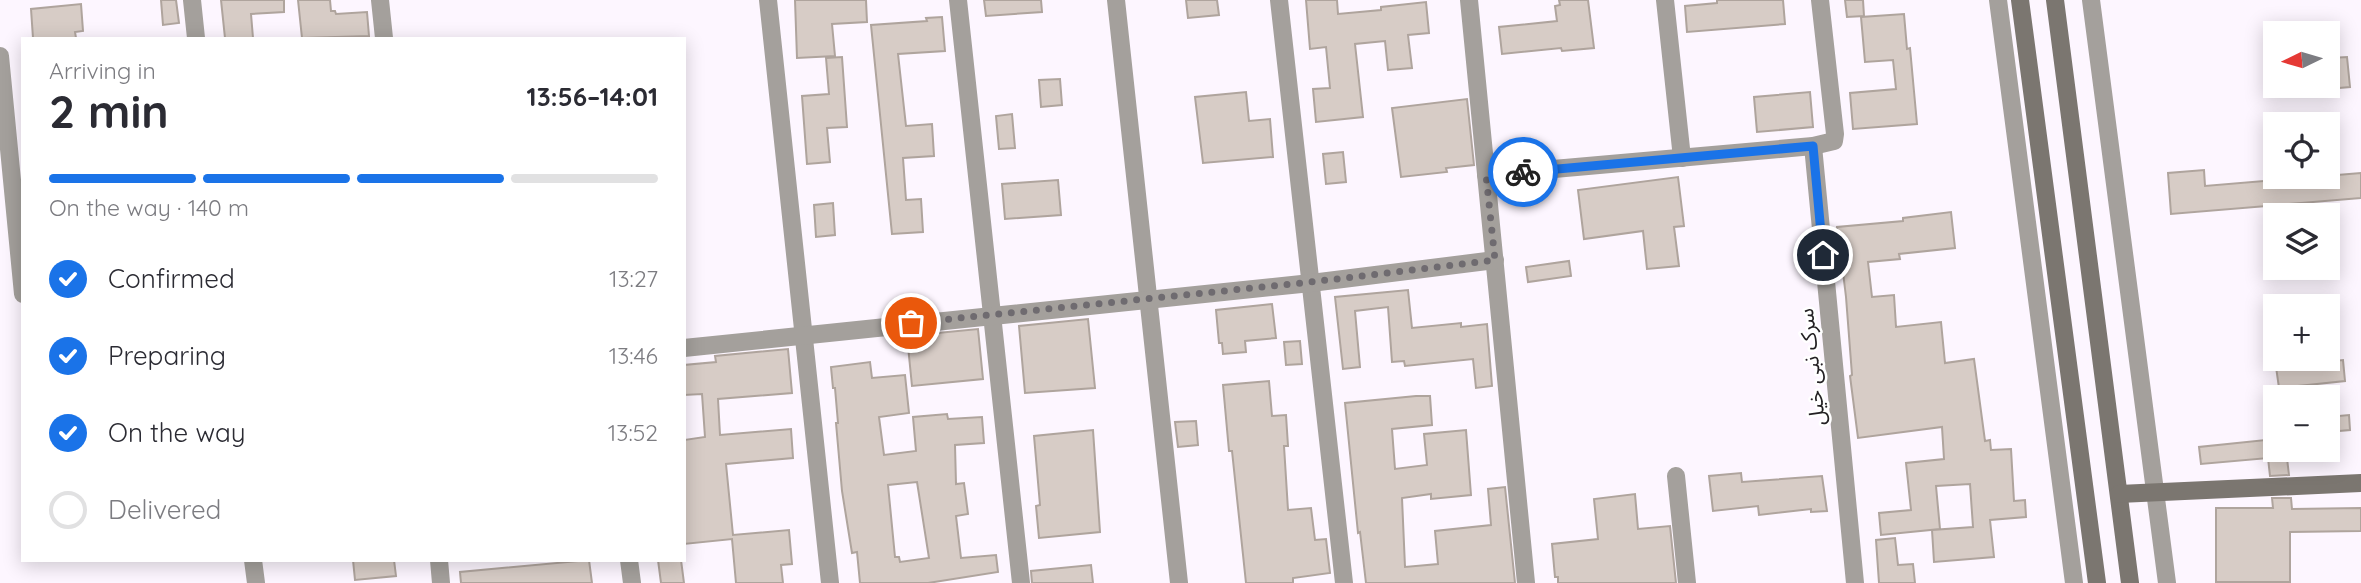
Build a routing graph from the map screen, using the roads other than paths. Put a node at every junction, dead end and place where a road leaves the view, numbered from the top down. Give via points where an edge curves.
1 (192, 0) edge
2 (380, 0) edge
3 (768, 0) edge
4 (958, 0) edge
5 (1116, 0) edge
6 (1279, 0) edge
7 (1469, 0) edge
8 (1665, 0) edge
9 (1820, 0) edge
10 (1998, 0) edge
11 (2020, 0) edge
12 (2055, 0) edge
13 (2091, 0) edge
14 (196, 37) edge
15 (384, 37) edge
16 (0, 56) edge
17 (1813, 146) junction
18 (1682, 158) junction
19 (1486, 175) junction
20 (1495, 260) junction
21 (21, 273) edge
22 (1311, 282) junction
23 (1148, 299) junction
24 (991, 315) junction
25 (805, 335) junction
26 (686, 348) edge
27 (1676, 476) dead end
28 (2361, 483) edge
29 (2155, 491) junction
30 (2119, 494) junction
31 (253, 562) edge
32 (439, 562) edge
33 (629, 562) edge
34 (256, 583) edge
35 (442, 583) edge
36 (632, 583) edge
37 (830, 583) edge
38 (1021, 583) edge
39 (1179, 583) edge
40 (1344, 583) edge
41 (1526, 583) edge
42 (1687, 583) edge
43 (1855, 583) edge
44 (2074, 583) edge
45 (2097, 583) edge
46 (2130, 583) edge
47 (2167, 583) edge

1 - 14 street
2 - 15 street
3 - 25 street
4 - 24 street
5 - 23 street
6 - 22 street
7 - 19 street
8 - 18 street
9 - 17 street via 1836,134 1834,141
10 - 44 street
11 - 45 main road
12 - 30 main road
13 - 29 street
16 - 21 street
17 - 18 street
17 - 43 street, سرک نبی خیل
18 - 19 street
19 - 20 street
20 - 22 street
20 - 41 street
22 - 23 street
22 - 40 street
23 - 24 street
23 - 39 street
24 - 25 street
24 - 38 street
25 - 26 street
25 - 37 street
27 - 42 street
28 - 29 main road
29 - 30 main road
29 - 47 street
30 - 46 main road
31 - 34 street
32 - 35 street
33 - 36 street

